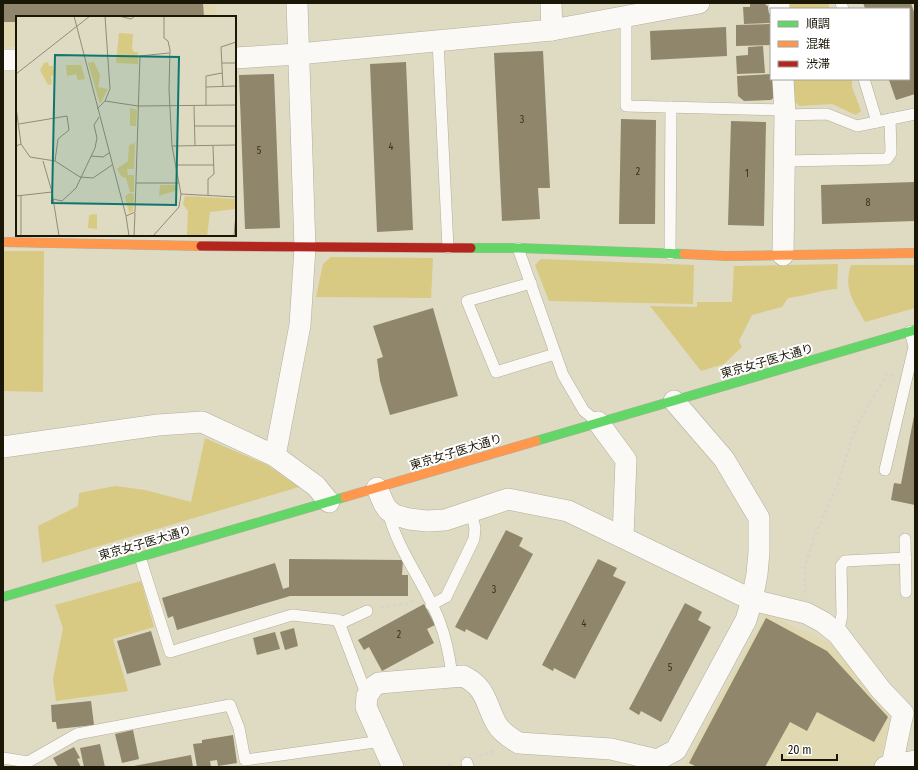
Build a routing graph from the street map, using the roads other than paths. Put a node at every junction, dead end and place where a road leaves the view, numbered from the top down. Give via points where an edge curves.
1 (297, 3) edge
2 (552, 3) edge
3 (699, 3) edge
4 (670, 6) edge
5 (626, 16) junction
6 (552, 30) junction
7 (438, 41) junction
8 (298, 54) junction
9 (236, 58) edge
10 (3, 60) edge
11 (16, 60) edge
12 (783, 80) edge
13 (864, 80) edge
14 (671, 107) junction
15 (785, 112) junction
16 (915, 114) edge
17 (890, 119) junction
18 (877, 122) junction
19 (784, 161) junction
20 (90, 239) edge
21 (195, 240) edge
22 (3, 242) edge
23 (305, 248) junction
24 (448, 248) junction
25 (518, 248) junction
26 (915, 253) edge
27 (670, 254) junction
28 (783, 254) junction
29 (531, 283) junction
30 (913, 330) edge
31 (555, 354) junction
32 (674, 401) junction
33 (598, 422) junction
34 (3, 447) edge
35 (275, 456) junction
36 (886, 470) dead end
37 (377, 488) junction
38 (329, 502) junction
39 (388, 510) junction
40 (471, 512) junction
41 (623, 537) junction
42 (905, 539) dead end
43 (140, 557) junction
44 (906, 558) junction
45 (906, 592) dead end
46 (3, 597) edge
47 (752, 600) junction
48 (431, 605) junction
49 (367, 611) road end
50 (339, 624) junction
51 (838, 634) junction
52 (452, 677) junction
53 (367, 696) junction
54 (382, 741) junction
55 (3, 758) edge
56 (915, 762) edge
57 (657, 763) edge
58 (888, 766) edge
59 (393, 767) edge

1 - 8 street
2 - 6 street
3 - 4 street
4 - 5 street
5 - 6 street
5 - 14 lane via 626,106
6 - 7 street
7 - 8 street
7 - 24 lane
8 - 9 street
8 - 23 street
10 - 11 street
12 - 15 street
13 - 18 lane
14 - 15 lane
14 - 27 lane
15 - 18 lane via 827,114 857,126
15 - 19 street
16 - 17 lane
17 - 18 lane
17 - 19 lane via 890,153 887,159
19 - 28 street
20 - 21 street
20 - 22 street
21 - 23 street
23 - 24 street
23 - 35 street via 300,325
24 - 25 street
25 - 27 street
25 - 29 lane
26 - 28 street
27 - 28 street
29 - 31 lane
29 - 31 lane via 467,301 496,372
30 - 32 street, 東京女子医大通り
30 - 36 lane via 914,347
31 - 33 lane via 562,375 584,411
32 - 33 street, 東京女子医大通り
32 - 47 street via 724,459 759,518 759,552
33 - 37 street, 東京女子医大通り
33 - 41 street via 626,460
34 - 35 street via 158,425 202,422
35 - 38 street via 316,486
37 - 38 street, 東京女子医大通り
37 - 39 street
38 - 43 street, 東京女子医大通り
39 - 40 street via 409,519 427,521 445,520
39 - 48 lane via 392,528
40 - 41 street via 508,499 568,511
40 - 48 lane via 475,528 474,538 446,597
41 - 47 street
42 - 44 lane
43 - 46 street, 東京女子医大通り
43 - 50 lane via 170,652 292,615 338,620
44 - 45 lane
44 - 51 lane via 845,561 841,566 842,615
47 - 51 street via 806,612
47 - 57 street via 746,620 676,750
48 - 52 lane via 439,620
49 - 50 lane
50 - 53 lane
51 - 58 street via 880,690 903,713
52 - 53 street via 379,683
52 - 57 street via 463,676 476,682 496,724 506,736 519,743 611,749
53 - 54 street via 366,707
54 - 55 lane via 245,760 239,728 230,705 77,734 28,762
54 - 59 street
56 - 58 street

